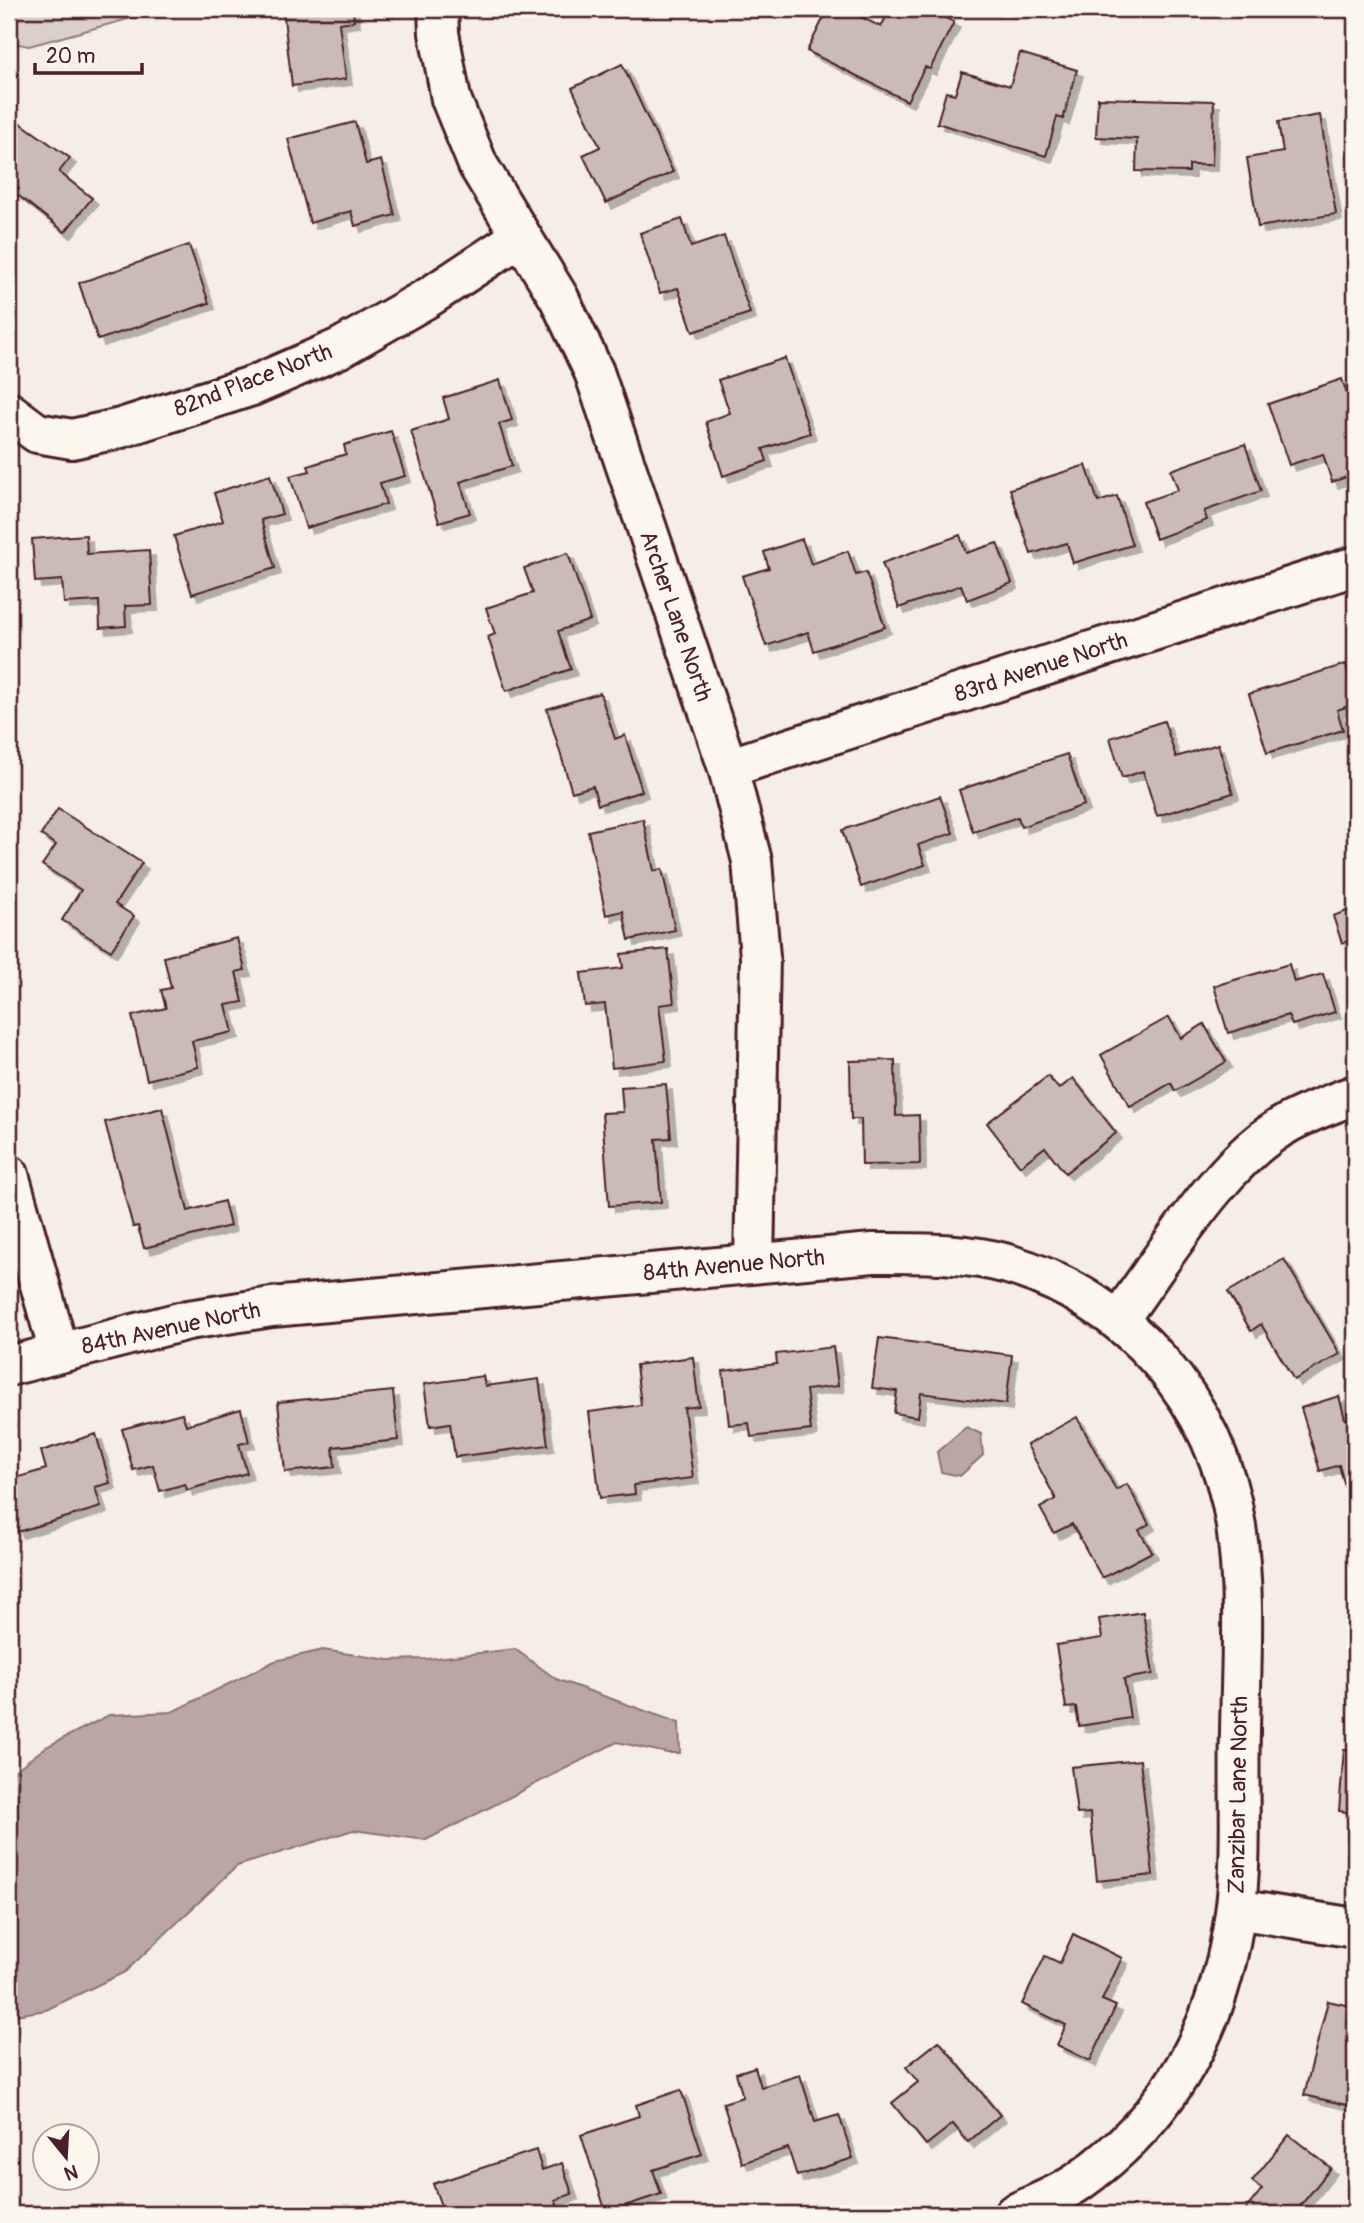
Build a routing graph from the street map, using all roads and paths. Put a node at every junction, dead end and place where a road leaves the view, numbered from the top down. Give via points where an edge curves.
1 (438, 9) edge
2 (520, 237) junction
3 (9, 412) edge
4 (1355, 566) edge
5 (728, 768) junction
6 (1355, 1096) edge
7 (9, 1175) edge
8 (754, 1263) junction
9 (1119, 1319) junction
10 (60, 1352) junction
11 (9, 1366) edge
12 (1236, 1909) junction
13 (1355, 1928) edge
14 (1014, 2214) edge

1 - 2 street, Archer Lane North via 452,99 478,165
2 - 3 street, 82nd Place North via 340,348 252,386 72,439 37,433
2 - 5 street, Archer Lane North via 559,298 594,372
4 - 5 street, 83rd Avenue North
5 - 8 street, Archer Lane North via 752,861 760,957
6 - 9 street via 1289,1122 1254,1147 1220,1182
7 - 10 street
8 - 9 street, 84th Avenue North via 945,1253 1006,1264 1067,1286
8 - 10 street, 84th Avenue North via 272,1307 188,1320
9 - 12 street, Zanzibar Lane North via 1159,1360 1194,1408 1220,1463 1235,1523 1242,1588
10 - 11 street, 84th Avenue North
12 - 13 street
12 - 14 street, Zanzibar Lane North via 1226,1970 1204,2035 1170,2092 1128,2143 1075,2184

